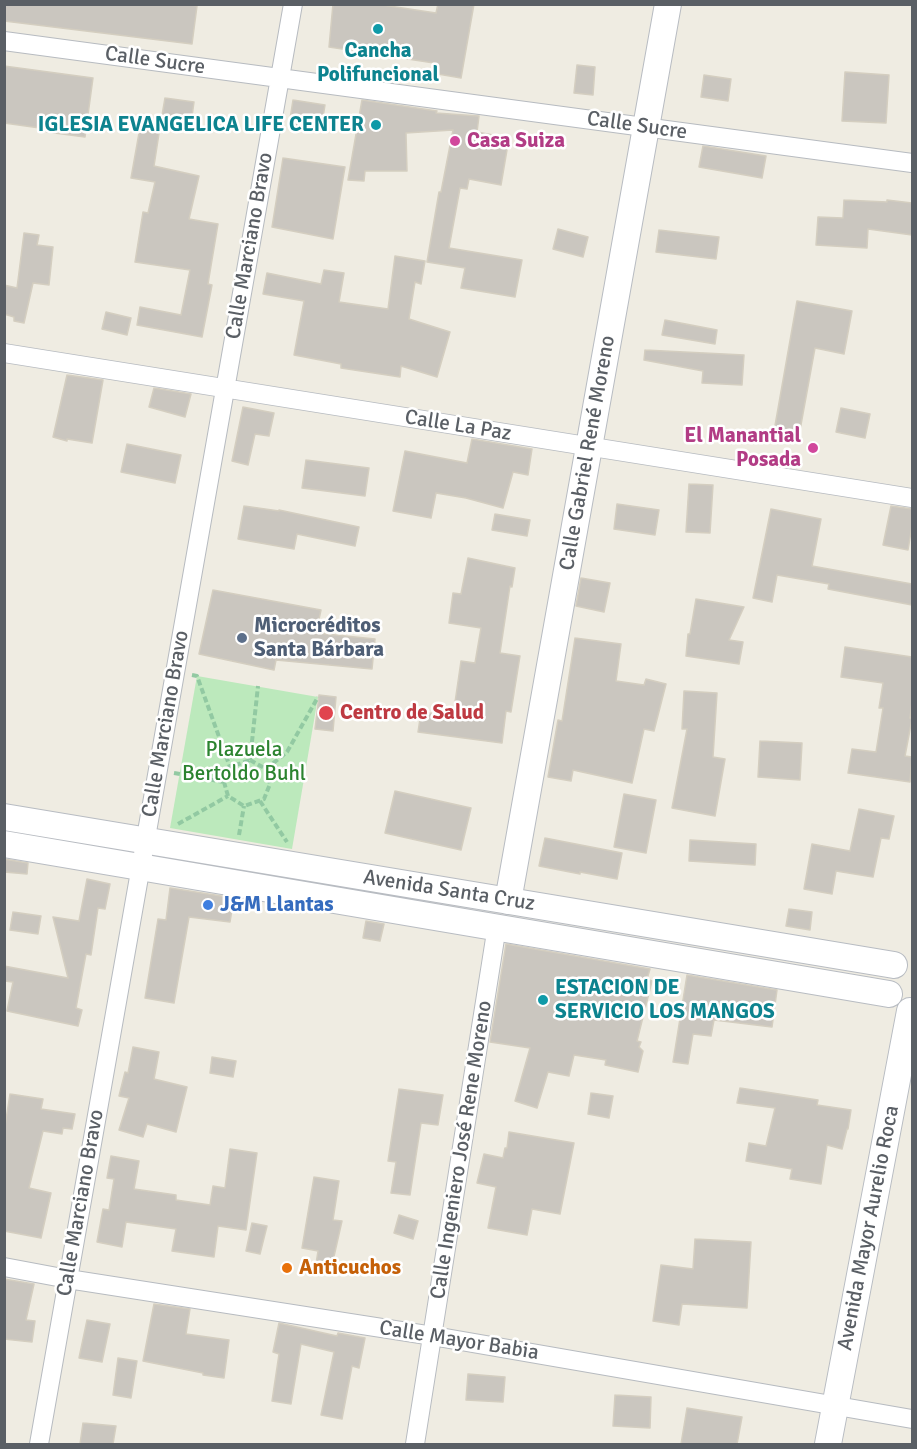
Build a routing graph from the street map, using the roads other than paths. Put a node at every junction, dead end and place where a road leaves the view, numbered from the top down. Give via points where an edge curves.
1 (293, 4) edge
2 (668, 4) edge
3 (4, 41) edge
4 (280, 78) junction
5 (646, 127) junction
6 (912, 163) edge
7 (4, 353) edge
8 (225, 388) junction
9 (589, 446) junction
10 (912, 498) edge
11 (4, 817) edge
12 (145, 841) junction
13 (4, 844) edge
14 (141, 866) junction
15 (508, 901) junction
16 (497, 926) junction
17 (903, 960) edge
18 (890, 994) junction
19 (911, 1011) edge
20 (4, 1267) edge
21 (68, 1279) junction
22 (433, 1336) junction
23 (834, 1405) junction
24 (912, 1419) edge
25 (39, 1444) edge
26 (415, 1444) edge
27 (828, 1444) edge

1 - 4 street, Calle Marciano Bravo
2 - 5 main road, Calle Gabriel René Moreno
3 - 4 street, Calle Sucre
4 - 5 street, Calle Sucre
4 - 8 street, Calle Marciano Bravo
5 - 6 street, Calle Sucre
5 - 9 main road, Calle Gabriel René Moreno
7 - 8 street, Calle La Paz
8 - 9 street, Calle La Paz
8 - 12 street, Calle Marciano Bravo
9 - 10 street, Calle La Paz
9 - 15 main road, Calle Gabriel René Moreno
11 - 12 main road, Avenida Santa Cruz
12 - 14 street, Calle Marciano Bravo
12 - 15 main road, Avenida Santa Cruz
13 - 14 main road, Avenida Santa Cruz
14 - 16 main road, Avenida Santa Cruz
14 - 21 street, Calle Marciano Bravo
15 - 17 main road, Avenida Santa Cruz
16 - 18 main road, Avenida Santa Cruz
16 - 22 street, Calle Ingeniero José Rene Moreno
17 - 18 main road, Avenida Santa Cruz via 888,977
18 - 19 main road via 897,1004
19 - 23 main road, Avenida Mayor Aurelio Roca
20 - 21 street, Calle Mayor Babia
21 - 22 street, Calle Mayor Babia
21 - 25 street, Calle Marciano Bravo
22 - 23 street, Calle Mayor Babia
22 - 26 street, Calle Ingeniero José Rene Moreno
23 - 24 street, Calle Mayor Babia
23 - 27 main road, Avenida Mayor Aurelio Roca

